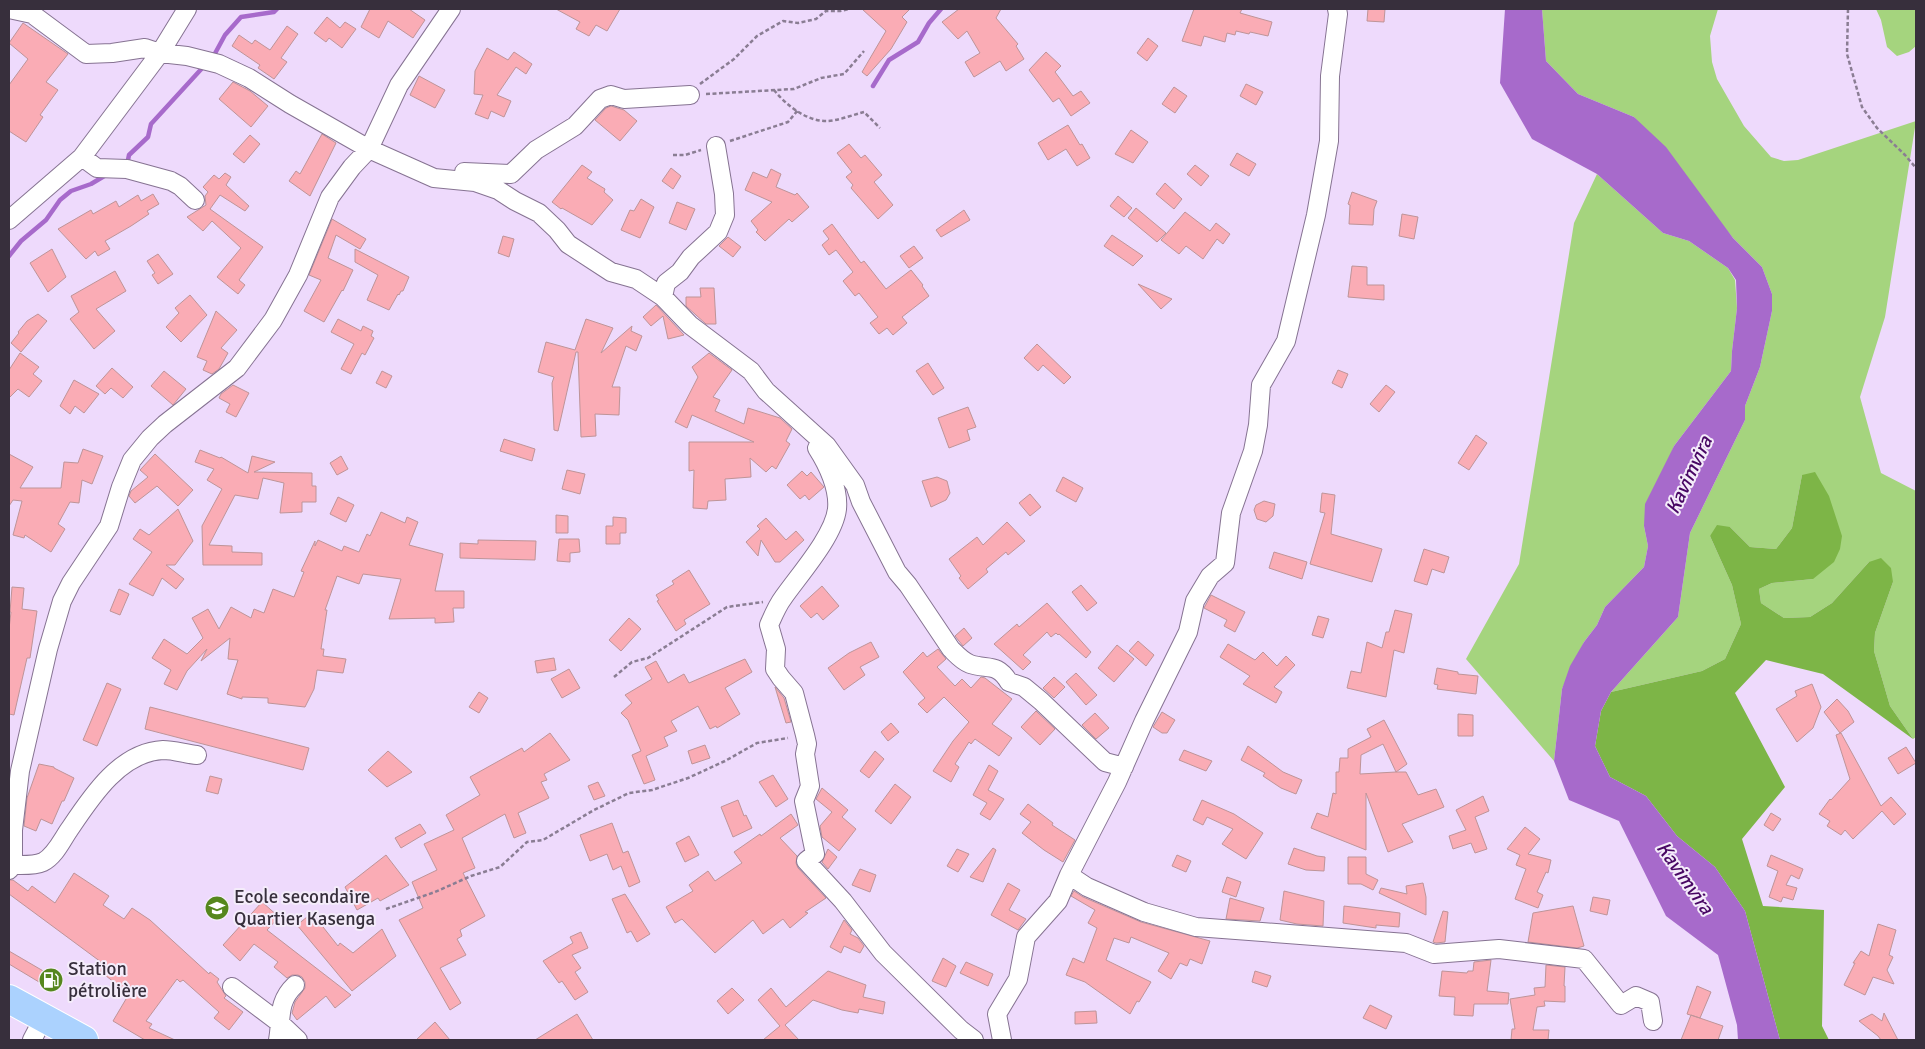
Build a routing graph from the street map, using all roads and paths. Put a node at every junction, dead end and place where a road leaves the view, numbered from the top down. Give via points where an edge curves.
1 (9, 9) edge
2 (187, 9) edge
3 (451, 9) edge
4 (850, 9) edge
5 (1337, 9) edge
6 (1848, 9) edge
7 (864, 51) dead end
8 (160, 53) junction
9 (774, 90) junction
10 (686, 95) junction
11 (798, 110) junction
12 (880, 128) dead end
13 (716, 146) junction
14 (369, 149) junction
15 (673, 155) dead end
16 (82, 157) junction
17 (1916, 168) edge
18 (434, 178) junction
19 (195, 200) dead end
20 (9, 220) edge
21 (663, 297) junction
22 (798, 418) junction
23 (782, 600) junction
24 (614, 677) dead end
25 (805, 735) junction
26 (197, 755) dead end
27 (1124, 767) junction
28 (12, 810) edge
29 (11, 868) edge
30 (1068, 875) junction
31 (386, 909) dead end
32 (295, 985) dead end
33 (232, 987) dead end
34 (9, 998) edge
35 (1652, 1021) dead end
36 (38, 1029) edge
37 (280, 1032) edge
38 (84, 1040) edge
39 (298, 1040) edge
40 (974, 1040) edge
41 (1002, 1040) edge

1 - 8 street via 32,14 86,54 145,48
2 - 8 street
3 - 14 street via 399,85
4 - 10 path via 826,11 816,19 798,23 783,21 757,36 734,59
5 - 27 street via 1330,76 1329,141 1316,216 1286,341 1261,385 1253,451 1231,513 1225,563 1210,576 1194,601 1188,632
6 - 17 path via 1847,54 1862,107 1877,128
7 - 9 path via 844,74 821,78 794,89
8 - 14 street via 201,59 232,70
8 - 16 street
9 - 10 path
9 - 11 path via 782,100
10 - 18 street via 624,99 611,94 600,99 575,126 536,150 511,174 457,171
11 - 12 path via 809,118 826,121 864,112
11 - 13 path via 788,122
13 - 15 path
13 - 21 street via 725,215 718,232 666,284
14 - 18 street
14 - 28 street via 330,197 298,275 273,320 237,368 165,424 132,460 109,526 62,601 41,676
16 - 19 street via 97,168 127,169 171,181
16 - 20 street
18 - 21 street via 475,182 498,190 539,213 568,244 611,272 636,279
21 - 22 street via 690,325 751,372 766,391
22 - 23 street via 825,460 836,491 837,509 834,525
22 - 27 street via 827,446 855,485 897,572 951,649 960,658 995,668 1008,682 1024,686 1105,762
23 - 24 path via 727,607 648,658 632,662
23 - 25 street via 769,625 776,649 776,669 794,693
25 - 31 path via 757,742 688,778 652,790 629,793 543,840 526,842 500,867
25 - 40 street via 810,786 804,800 815,854 806,861 883,953
26 - 29 street via 164,750 142,754 121,766 86,804 46,861
27 - 30 street
28 - 29 street
30 - 35 street via 1144,912 1196,927 1406,943 1434,954 1499,949 1584,959 1621,1005 1636,996 1650,1002
30 - 41 street via 1058,901 1026,937 1018,979 997,1014
32 - 37 street via 286,993 280,1008
33 - 37 street
34 - 36 highway
36 - 38 highway
37 - 39 street

